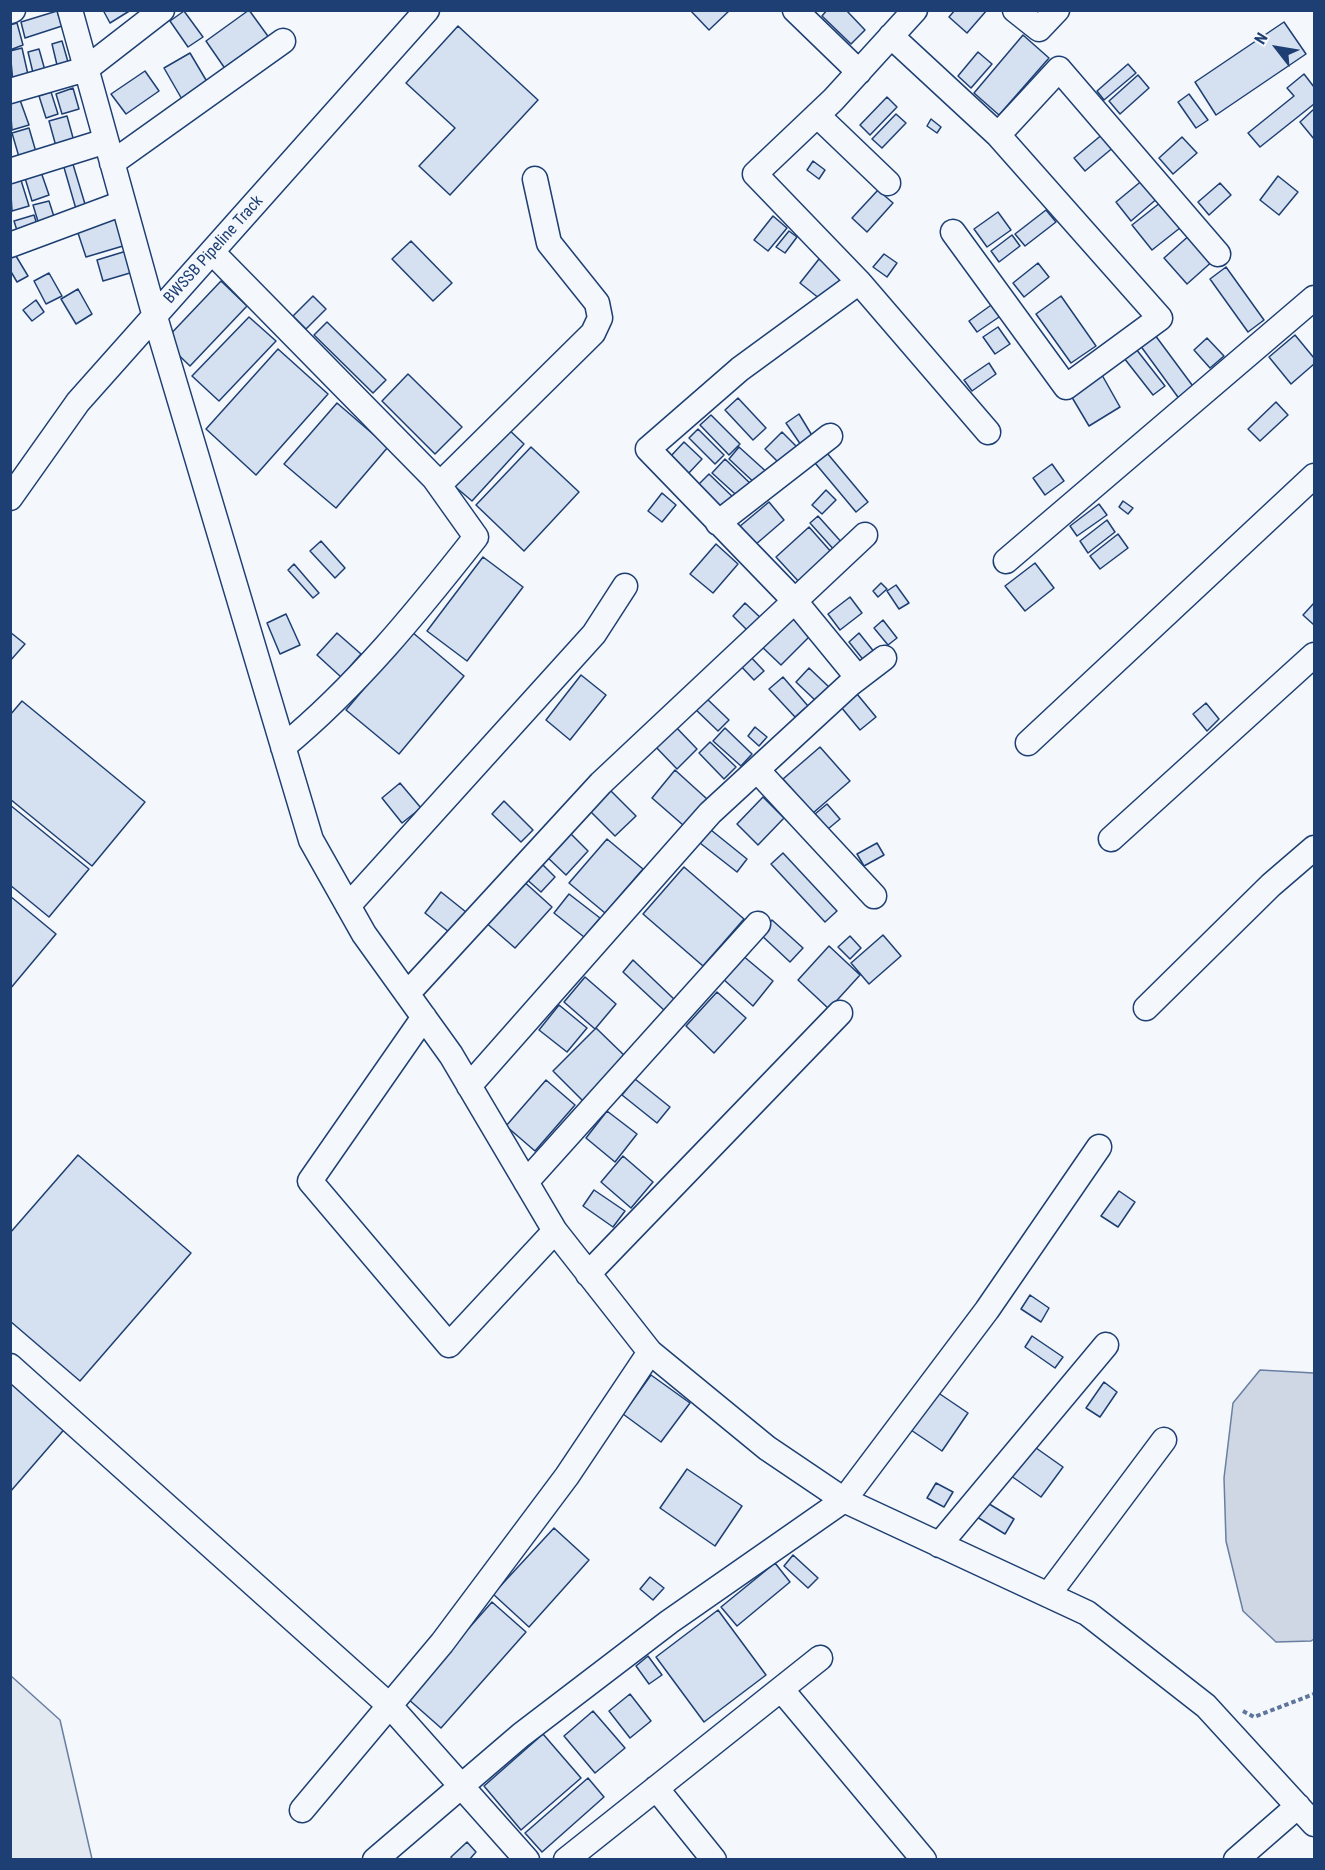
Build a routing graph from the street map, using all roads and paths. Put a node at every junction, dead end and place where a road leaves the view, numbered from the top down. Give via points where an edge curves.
1 (70, 10) edge
2 (162, 10) edge
3 (427, 10) edge
4 (795, 10) edge
5 (915, 10) edge
6 (1015, 10) edge
7 (1057, 10) edge
8 (891, 36) junction
9 (283, 41) dead end
10 (86, 69) junction
11 (859, 72) junction
12 (10, 91) edge
13 (817, 115) junction
14 (998, 135) junction
15 (109, 152) junction
16 (10, 171) edge
17 (535, 179) dead end
18 (888, 183) dead end
19 (123, 203) junction
20 (953, 232) dead end
21 (10, 245) edge
22 (212, 252) junction
23 (1218, 254) dead end
24 (859, 282) junction
25 (1314, 298) edge
26 (155, 317) junction
27 (988, 432) dead end
28 (830, 436) dead end
29 (1314, 476) edge
30 (439, 485) junction
31 (10, 498) edge
32 (718, 523) junction
33 (865, 535) dead end
34 (1006, 561) dead end
35 (625, 586) dead end
36 (794, 600) junction
37 (1314, 655) edge
38 (884, 658) dead end
39 (858, 678) junction
40 (1028, 743) dead end
41 (283, 747) junction
42 (757, 770) junction
43 (1111, 839) dead end
44 (1314, 848) edge
45 (874, 896) dead end
46 (348, 906) junction
47 (758, 924) dead end
48 (407, 994) junction
49 (1146, 1008) dead end
50 (840, 1013) dead end
51 (424, 1017) junction
52 (469, 1086) junction
53 (1099, 1147) dead end
54 (526, 1182) junction
55 (555, 1231) junction
56 (588, 1274) junction
57 (1106, 1345) dead end
58 (650, 1352) junction
59 (10, 1366) edge
60 (1164, 1440) dead end
61 (844, 1500) junction
62 (939, 1545) junction
63 (1048, 1595) junction
64 (820, 1658) dead end
65 (781, 1689) junction
66 (1314, 1694) edge
67 (390, 1706) junction
68 (1206, 1706) junction
69 (462, 1786) junction
70 (656, 1788) junction
71 (1298, 1806) junction
72 (302, 1810) dead end
73 (1314, 1824) edge
74 (375, 1860) edge
75 (527, 1860) edge
76 (566, 1860) edge
77 (714, 1860) edge
78 (924, 1860) edge
79 (1236, 1860) edge

1 - 10 street
2 - 10 street
3 - 22 street, BWSSB Pipeline Track
4 - 11 street
5 - 8 street
6 - 7 street via 1039,29
8 - 11 street
8 - 14 street
9 - 15 street
10 - 12 street
10 - 15 street
11 - 13 street
13 - 18 street
13 - 24 street via 755,174
14 - 20 street via 1160,318 1066,387
14 - 23 street via 1059,69
15 - 16 street
15 - 19 street
17 - 30 street via 549,243 597,303 600,318 593,333
19 - 21 street
19 - 26 street
22 - 26 street, BWSSB Pipeline Track
22 - 30 street
24 - 27 street
24 - 32 street via 740,369 648,449
25 - 34 street
26 - 31 street, BWSSB Pipeline Track via 78,402
26 - 41 street
28 - 32 street
29 - 40 street
30 - 41 street via 476,537 410,620 322,716
32 - 36 street
33 - 36 street
35 - 46 street via 594,634
36 - 39 street
36 - 48 street via 601,783
37 - 43 street
38 - 39 street
39 - 42 street
41 - 46 street via 311,840
42 - 45 street
42 - 52 street via 710,813
44 - 49 street
46 - 48 street
47 - 54 street
48 - 51 street
50 - 56 street
51 - 52 street
51 - 55 street via 310,1180 449,1345
52 - 54 street
53 - 61 street via 987,1310
54 - 55 street
55 - 56 street
56 - 58 street
57 - 62 street
58 - 61 street via 767,1448
58 - 67 street via 567,1476
59 - 67 street
60 - 63 street
61 - 62 street
61 - 69 street via 669,1622 521,1735
62 - 63 street
63 - 68 street via 1087,1613
64 - 65 street
65 - 70 street
65 - 78 street
66 - 68 path via 1254,1717 1228,1703
67 - 69 street
67 - 72 street
68 - 71 street
69 - 74 street
69 - 75 street
70 - 76 street
70 - 77 street
71 - 73 street
71 - 79 street

